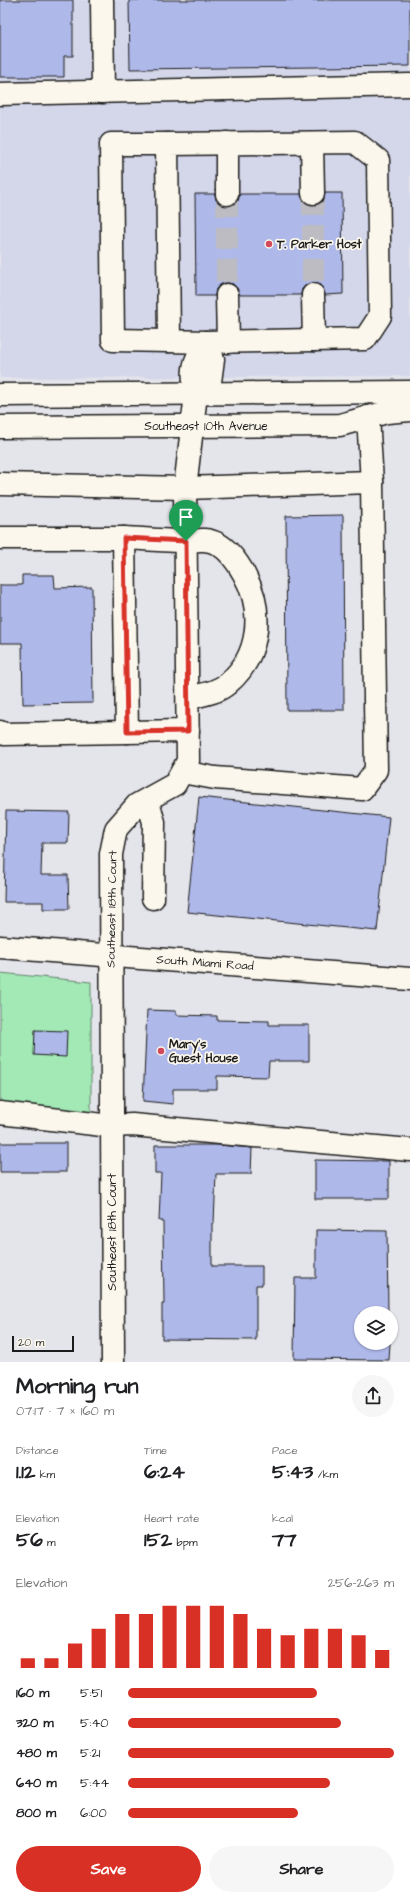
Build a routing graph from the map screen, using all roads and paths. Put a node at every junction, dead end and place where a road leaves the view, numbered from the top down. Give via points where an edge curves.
1 (102, 0) edge
2 (410, 85) edge
3 (102, 92) junction
4 (0, 94) edge
5 (227, 143) junction
6 (312, 143) junction
7 (167, 144) junction
8 (313, 193) tunnel mouth
9 (226, 194) tunnel mouth
10 (313, 295) tunnel mouth
11 (227, 296) tunnel mouth
12 (314, 340) junction
13 (169, 341) junction
14 (206, 342) junction
15 (228, 342) junction
16 (410, 392) edge
17 (196, 394) junction
18 (0, 395) edge
19 (41, 395) junction
20 (410, 410) edge
21 (368, 417) junction
22 (410, 423) edge
23 (40, 426) junction
24 (191, 426) junction
25 (0, 427) edge
26 (372, 482) junction
27 (0, 484) edge
28 (185, 488) junction
29 (0, 538) edge
30 (124, 538) junction
31 (186, 541) junction
32 (188, 698) junction
33 (188, 731) junction
34 (0, 732) edge
35 (127, 732) junction
36 (182, 772) junction
37 (146, 800) junction
38 (153, 898) dead end
39 (0, 947) edge
40 (111, 956) junction
41 (410, 979) edge
42 (0, 1113) edge
43 (112, 1126) junction
44 (410, 1150) edge
45 (112, 1362) edge

1 - 3 street
2 - 3 street
3 - 4 street
5 - 6 street
5 - 7 street
5 - 9 street
6 - 8 street
6 - 12 street via 355,142 378,160 380,316 365,339
7 - 13 street
7 - 13 street via 111,144 113,340
10 - 12 street
11 - 15 street
12 - 15 street
13 - 14 street
14 - 15 street
14 - 17 street via 213,360 210,382
16 - 17 street
17 - 19 street
17 - 24 street, Southeast 18th Court
18 - 19 street
19 - 23 street
20 - 21 street, Southeast 10th Avenue
21 - 22 street
21 - 24 street, Southeast 10th Avenue via 340,425
21 - 26 street
23 - 24 street, Southeast 10th Avenue
23 - 25 street, Southeast 10th Avenue
24 - 28 street, Southeast 18th Court
26 - 28 street
26 - 36 street via 376,770 362,789 215,778
27 - 28 street
28 - 31 street, Southeast 18th Court
29 - 30 street
30 - 31 street
30 - 35 street
31 - 32 street, Southeast 18th Court
31 - 32 street via 203,539 218,545 237,560 252,588 257,606 256,638 251,653 239,672 227,685
32 - 33 street, Southeast 18th Court
33 - 35 street
33 - 36 street, Southeast 18th Court via 188,761
34 - 35 street
36 - 37 street, Southeast 18th Court via 176,784
37 - 38 street via 154,822
37 - 40 street, Southeast 18th Court via 137,805 116,828 111,854
39 - 40 street, South Miami Road
40 - 41 street, South Miami Road
40 - 43 street, Southeast 18th Court
42 - 43 street
43 - 44 street via 132,1125
43 - 45 street, Southeast 18th Court

